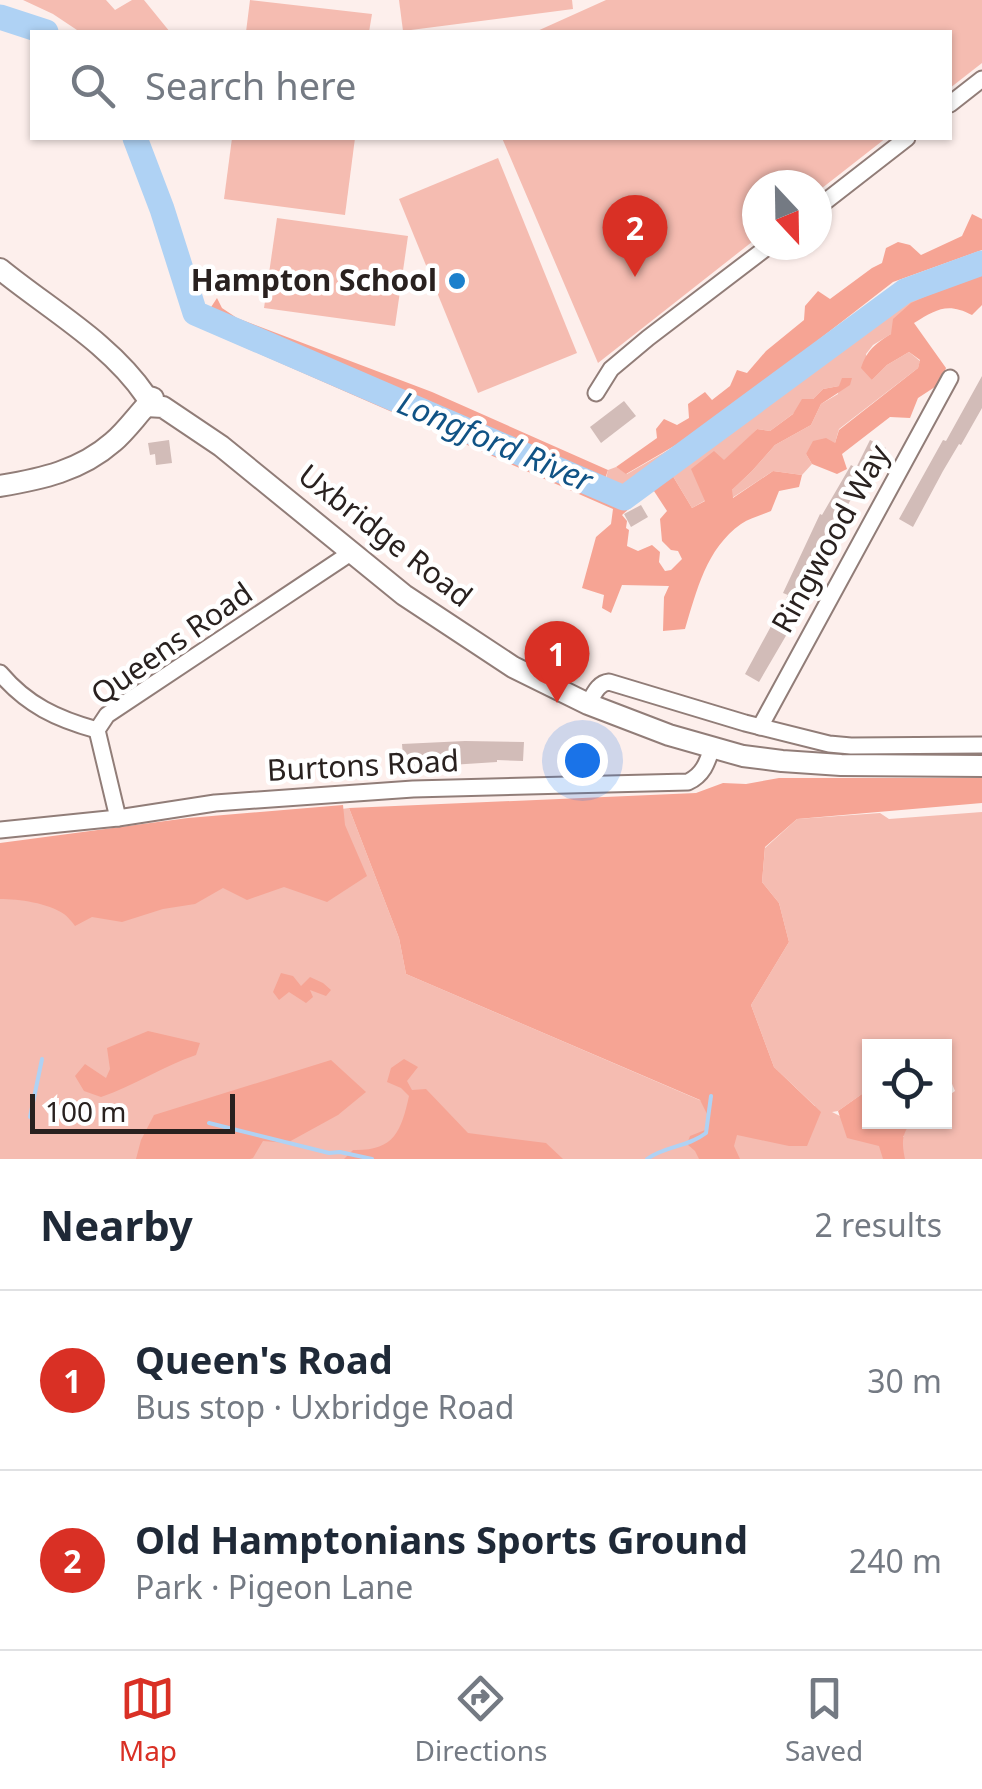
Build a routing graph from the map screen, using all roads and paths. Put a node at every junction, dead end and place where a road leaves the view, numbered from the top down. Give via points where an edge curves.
1 (982, 79) edge
2 (952, 102) edge
3 (904, 140) edge
4 (832, 196) edge
5 (751, 260) edge
6 (0, 269) edge
7 (950, 378) dead end
8 (596, 392) dead end
9 (148, 403) junction
10 (0, 486) edge
11 (352, 552) junction
12 (0, 673) edge
13 (588, 704) junction
14 (760, 726) junction
15 (97, 730) junction
16 (982, 745) edge
17 (712, 748) junction
18 (982, 766) edge
19 (118, 818) junction
20 (0, 830) edge

1 - 2 street
3 - 4 street
5 - 8 street via 611,369
6 - 9 main road, Uxbridge Road via 102,347
7 - 14 street, Ringwood Way
9 - 10 main road via 112,443 82,463 52,477
9 - 11 main road, Uxbridge Road via 163,406 221,446
11 - 13 main road, Uxbridge Road via 512,666
11 - 15 street, Queens Road via 106,715
12 - 15 street via 18,695 64,721
13 - 14 street via 598,686 610,682
13 - 17 main road, Uxbridge Road
14 - 16 street via 840,746
15 - 19 street, Queens Road
17 - 18 main road, Uxbridge Road via 782,762
17 - 19 street, Burtons Road via 701,773 688,782 414,789 215,803
19 - 20 street, Burtons Road

